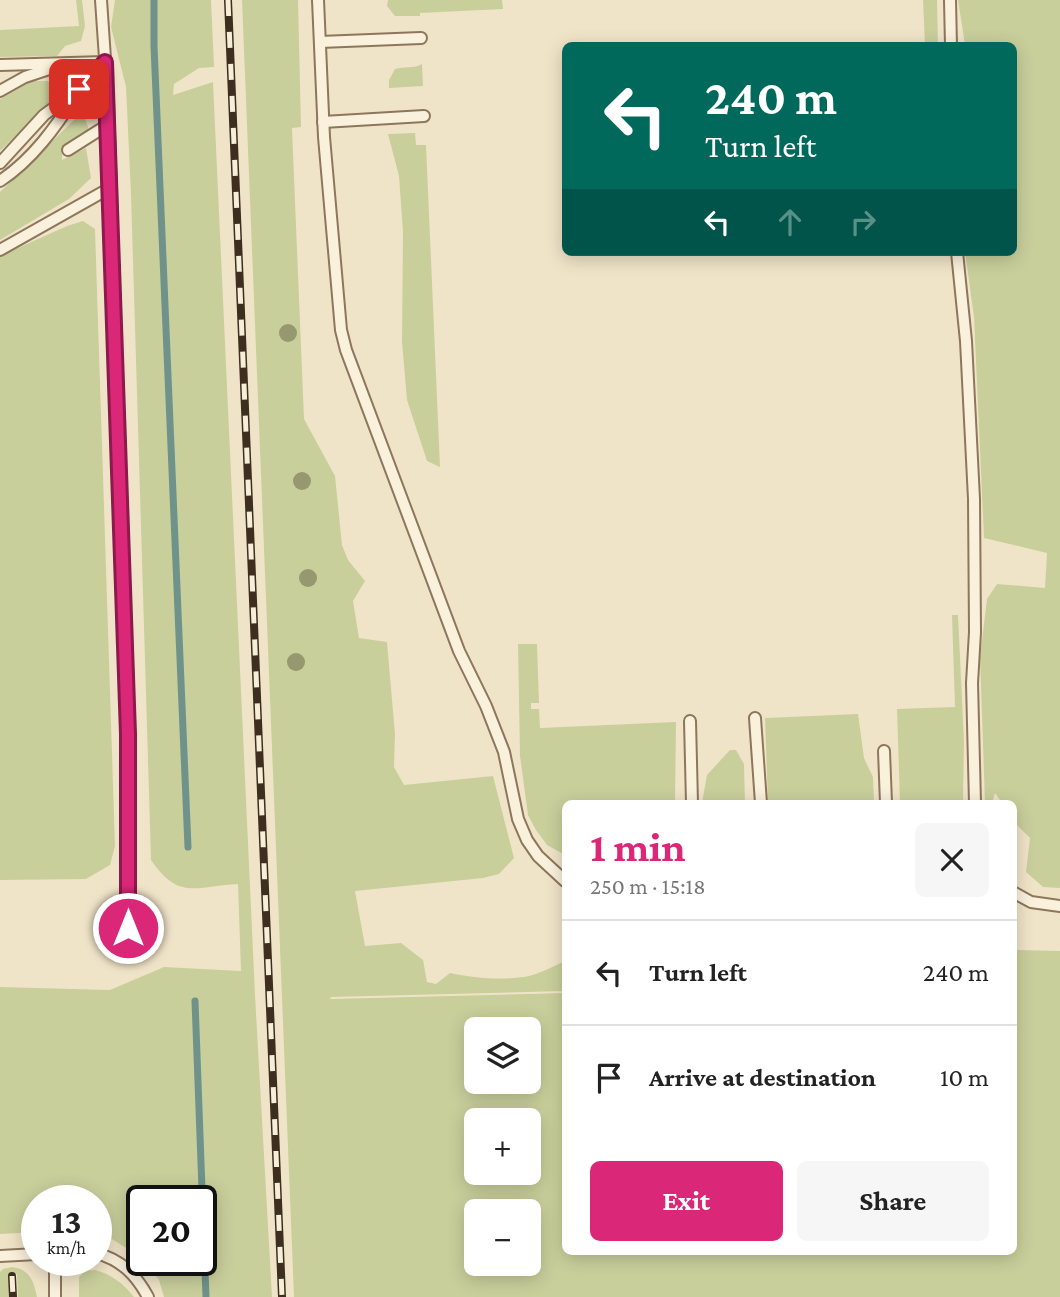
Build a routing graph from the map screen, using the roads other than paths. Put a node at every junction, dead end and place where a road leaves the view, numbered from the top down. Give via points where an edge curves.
1 (102, 0) edge
2 (318, 0) edge
3 (950, 0) edge
4 (421, 38) dead end
5 (320, 42) junction
6 (951, 42) edge
7 (105, 62) junction
8 (65, 63) junction
9 (0, 65) edge
10 (79, 89) junction
11 (0, 91) edge
12 (424, 116) dead end
13 (323, 122) junction
14 (108, 124) junction
15 (68, 150) dead end
16 (0, 163) edge
17 (0, 181) edge
18 (110, 188) junction
19 (0, 250) edge
20 (957, 256) edge
21 (755, 718) dead end
22 (690, 722) dead end
23 (884, 751) dead end
24 (692, 800) edge
25 (761, 800) edge
26 (886, 800) edge
27 (975, 800) edge
28 (562, 878) edge
29 (1017, 894) edge
30 (1060, 906) edge
31 (128, 928) dead end
32 (21, 1255) edge
33 (0, 1256) edge
34 (112, 1258) edge
35 (55, 1276) edge
36 (55, 1297) edge
37 (148, 1297) edge

1 - 7 lane
2 - 5 lane
3 - 6 lane
4 - 5 lane
5 - 13 lane
7 - 8 lane
7 - 10 lane
7 - 14 lane
8 - 9 lane
8 - 11 lane
10 - 16 lane via 44,115
10 - 17 lane via 58,125
12 - 13 lane
13 - 28 lane via 346,350 459,651 504,752 518,819 538,856
14 - 15 lane
14 - 18 lane
18 - 19 lane
18 - 31 lane via 128,734
20 - 27 lane via 974,499
21 - 25 lane
22 - 24 lane
23 - 26 lane
29 - 30 lane via 1031,902
32 - 33 lane
34 - 37 lane via 134,1275
35 - 36 lane

